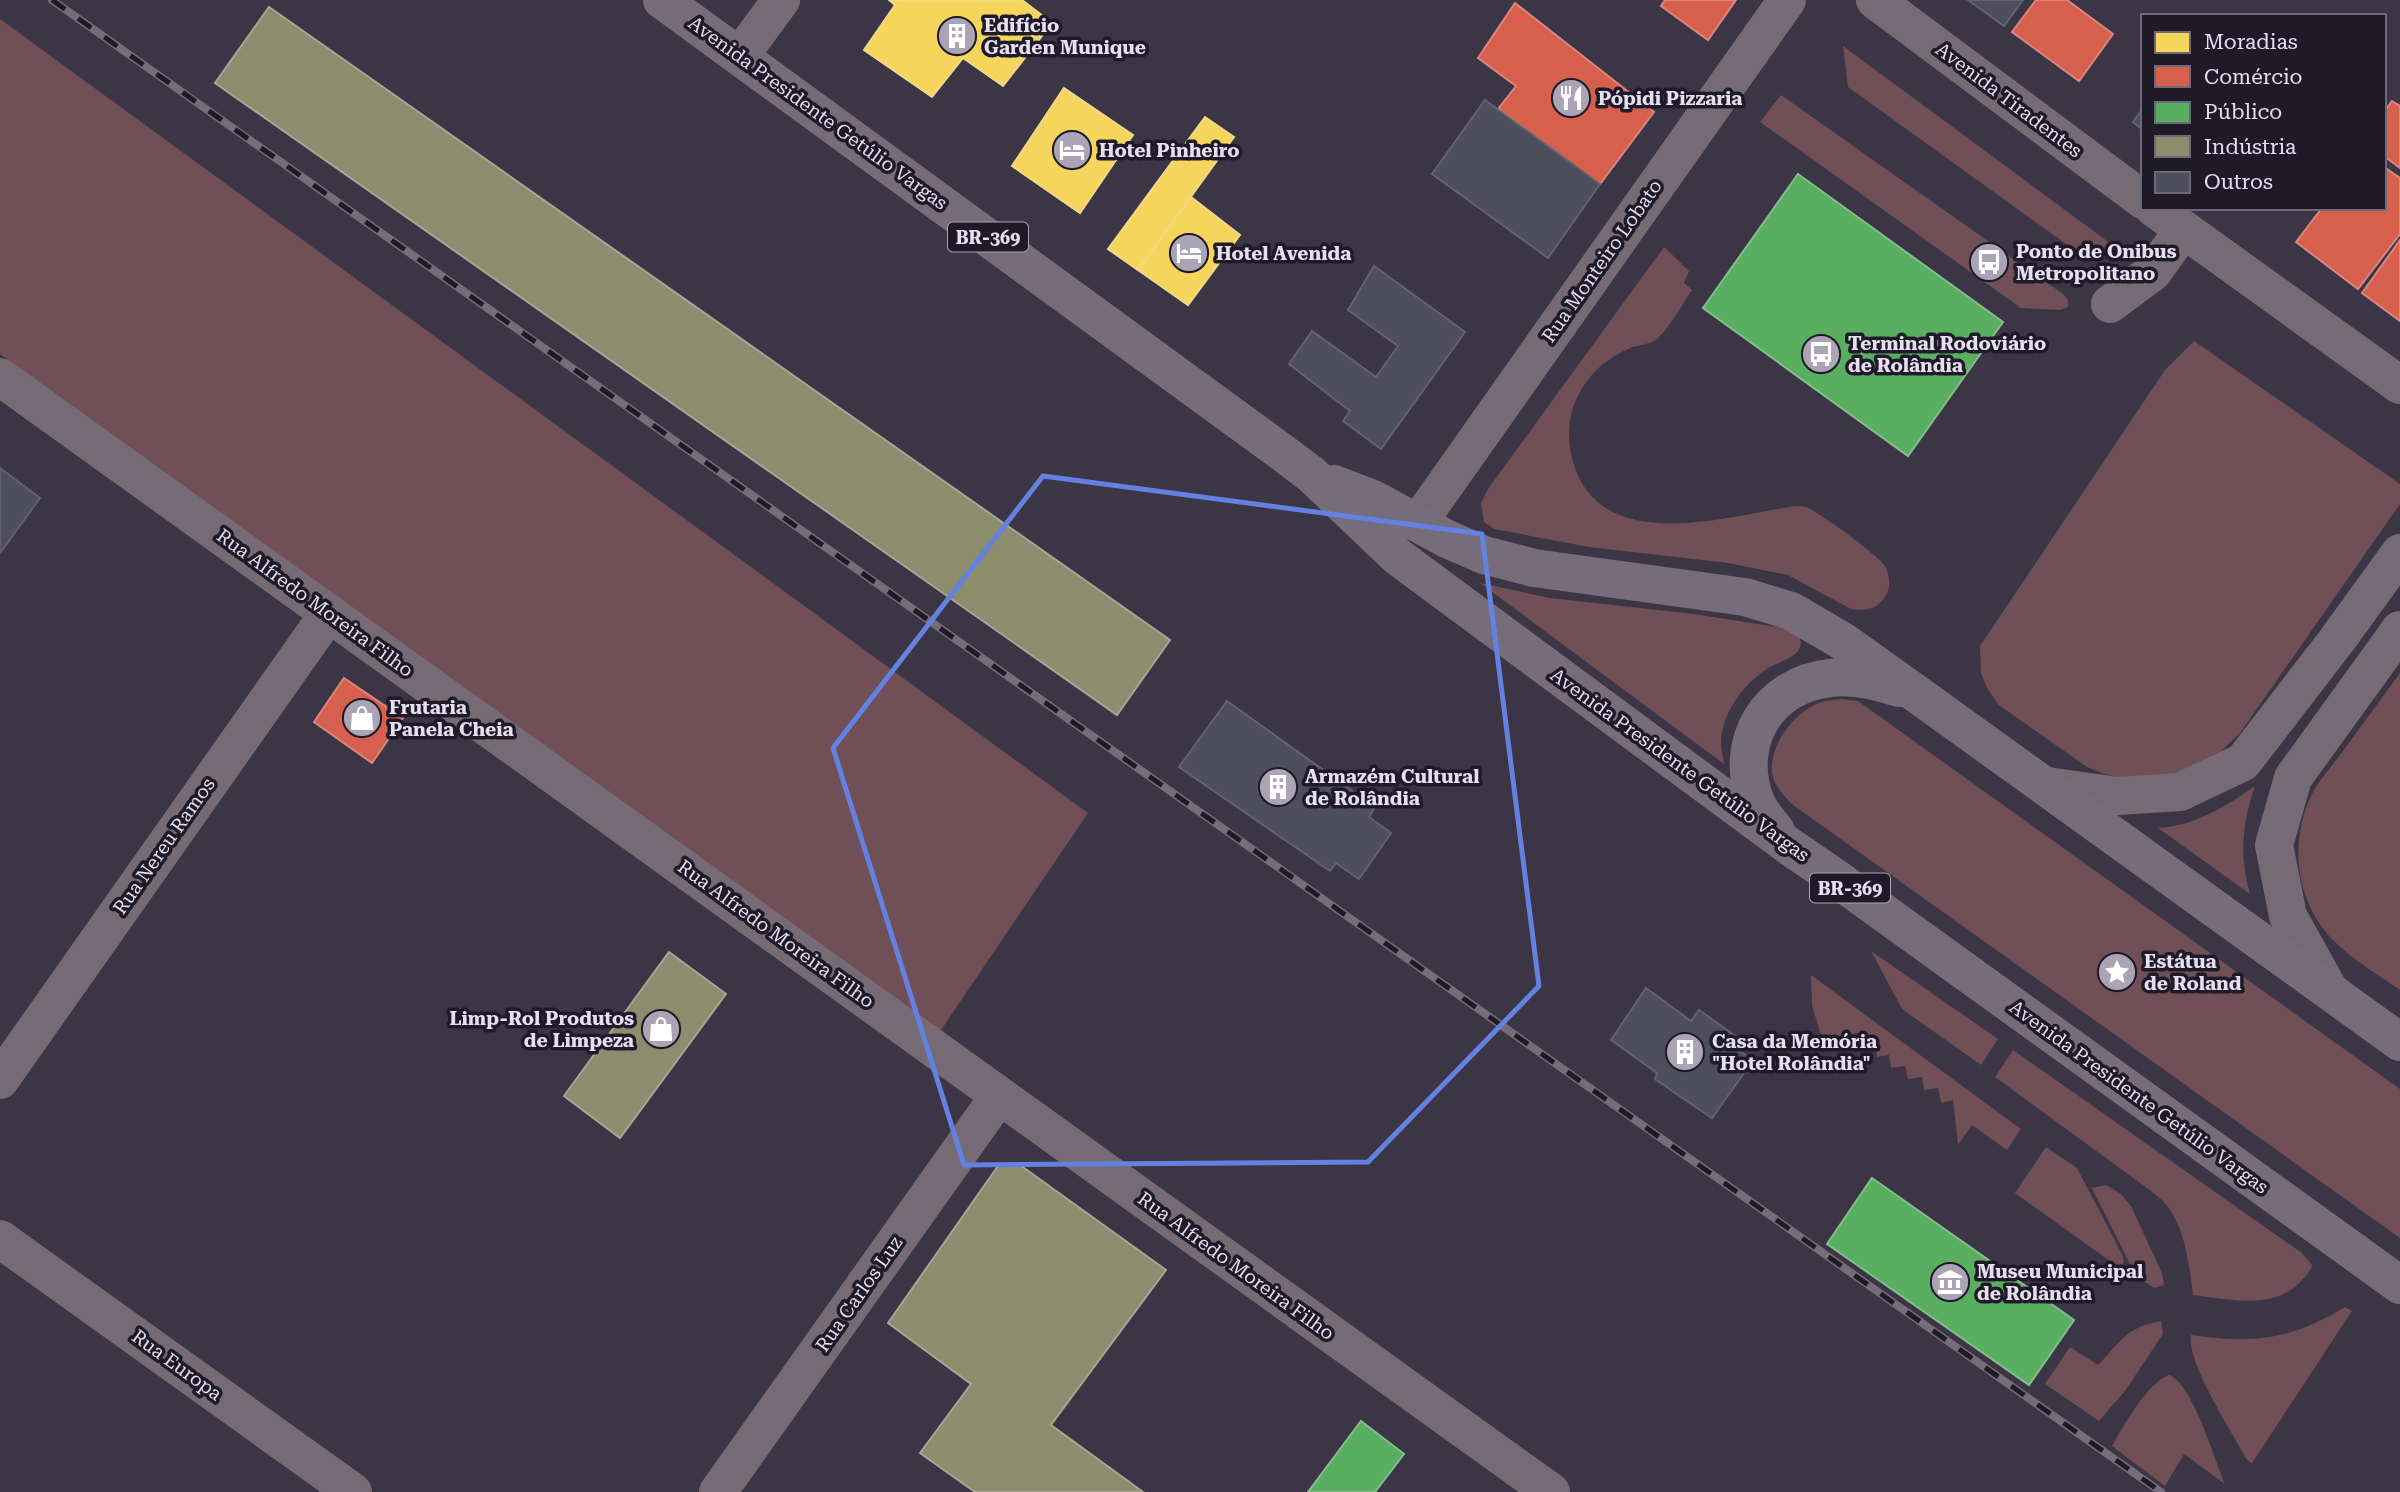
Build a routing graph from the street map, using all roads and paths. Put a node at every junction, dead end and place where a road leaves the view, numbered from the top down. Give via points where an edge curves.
1 (662, 0) edge
2 (781, 0) edge
3 (1787, 0) edge
4 (1875, 0) edge
5 (740, 56) junction
6 (2141, 199) edge
7 (2169, 219) edge
8 (2110, 304) dead end
9 (0, 377) edge
10 (2400, 385) edge
11 (1312, 475) junction
12 (1418, 523) junction
13 (2400, 553) edge
14 (329, 613) junction
15 (2400, 631) edge
16 (1914, 692) junction
17 (2047, 786) junction
18 (1789, 846) junction
19 (2328, 988) junction
20 (2397, 1040) edge
21 (0, 1080) edge
22 (999, 1096) junction
23 (0, 1238) edge
24 (2382, 1263) edge
25 (2400, 1285) edge
26 (353, 1492) edge
27 (718, 1492) edge
28 (1551, 1492) edge

1 - 5 main road, Avenida Presidente Getúlio Vargas / BR-369
2 - 5 street
3 - 12 street, Rua Monteiro Lobato
4 - 6 street, Avenida Tiradentes
5 - 11 main road, Avenida Presidente Getúlio Vargas / BR-369
7 - 8 street via 2153,272
7 - 10 street
9 - 14 street, Rua Alfredo Moreira Filho
11 - 12 main road, Avenida Presidente Getúlio Vargas / BR-369
11 - 18 main road, Avenida Presidente Getúlio Vargas / BR-369 via 1398,557
12 - 16 main road, Avenida Presidente Getúlio Vargas / BR-369 via 1484,555 1534,568 1745,597 1791,611
13 - 17 street via 2244,762 2180,792 2118,796
14 - 21 street, Rua Nereu Ramos
14 - 22 street, Rua Alfredo Moreira Filho
15 - 19 street via 2293,778 2274,845 2288,916
16 - 17 main road, Avenida Presidente Getúlio Vargas / BR-369
16 - 18 main road via 1861,677 1831,678 1795,688 1765,713 1751,738 1748,770 1755,802
17 - 19 main road, Avenida Presidente Getúlio Vargas / BR-369
18 - 24 main road, Avenida Presidente Getúlio Vargas / BR-369
19 - 20 main road, Avenida Presidente Getúlio Vargas / BR-369
22 - 27 street, Rua Carlos Luz
22 - 28 street, Rua Alfredo Moreira Filho
23 - 26 street, Rua Europa
24 - 25 main road, Avenida Presidente Getúlio Vargas / BR-369

